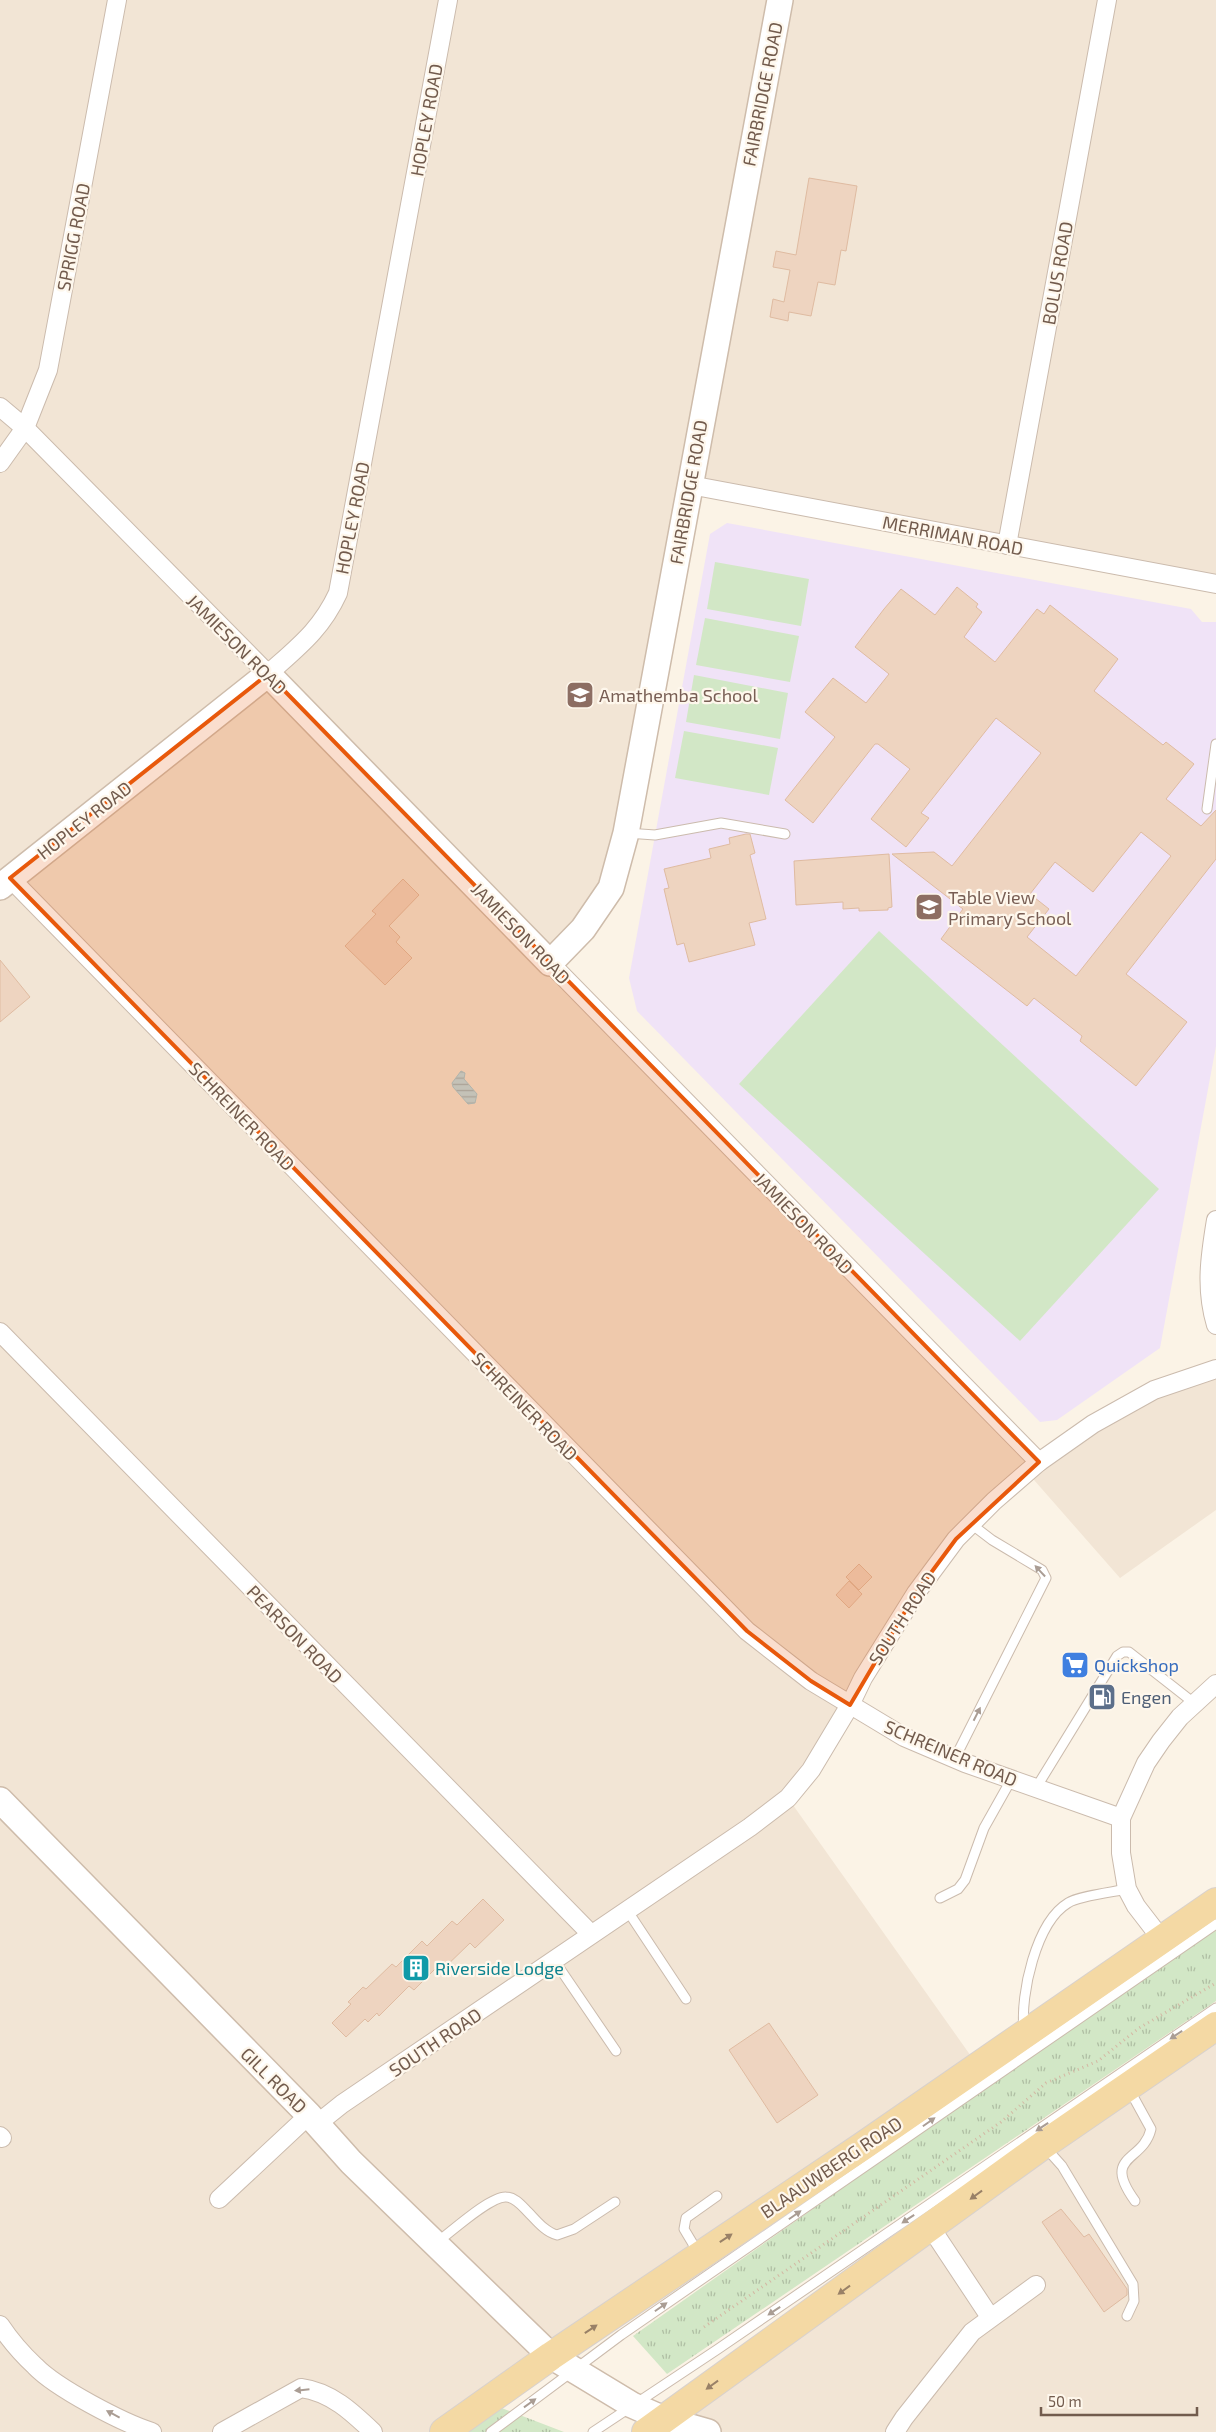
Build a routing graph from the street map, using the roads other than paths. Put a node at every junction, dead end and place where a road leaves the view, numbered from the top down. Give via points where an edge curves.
1 (117, 0) edge
2 (448, 0) edge
3 (780, 0) edge
4 (1107, 0) edge
5 (0, 407) edge
6 (25, 428) junction
7 (0, 463) edge
8 (690, 485) junction
9 (1007, 545) junction
10 (1216, 584) edge
11 (268, 674) junction
12 (1216, 744) edge
13 (1207, 809) dead end
14 (626, 833) junction
15 (785, 834) dead end
16 (5, 883) edge
17 (550, 963) junction
18 (1216, 1220) edge
19 (1216, 1325) edge
20 (0, 1332) edge
21 (1216, 1369) edge
22 (1039, 1462) junction
23 (971, 1524) junction
24 (1216, 1684) edge
25 (1194, 1703) junction
26 (850, 1705) junction
27 (955, 1758) junction
28 (1011, 1780) junction
29 (1036, 1788) junction
30 (0, 1800) edge
31 (1121, 1818) junction
32 (1127, 1890) junction
33 (940, 1898) dead end
34 (1216, 1902) edge
35 (627, 1910) junction
36 (1216, 1924) edge
37 (591, 1934) junction
38 (1163, 1941) junction
39 (554, 1960) junction
40 (686, 1999) dead end
41 (1216, 2008) edge
42 (1216, 2027) edge
43 (1025, 2034) junction
44 (616, 2050) dead end
45 (1128, 2087) junction
46 (313, 2120) junction
47 (1043, 2145) junction
48 (718, 2196) dead end
49 (219, 2199) dead end
50 (1135, 2201) dead end
51 (615, 2202) dead end
52 (931, 2228) junction
53 (436, 2244) junction
54 (700, 2256) junction
55 (1036, 2285) dead end
56 (1127, 2316) dead end
57 (990, 2317) junction
58 (0, 2325) edge
59 (551, 2356) junction
60 (574, 2371) junction
61 (632, 2405) junction
62 (656, 2426) edge
63 (152, 2432) edge
64 (222, 2432) edge
65 (373, 2432) edge
66 (444, 2432) edge
67 (491, 2432) edge
68 (593, 2432) edge
69 (708, 2432) edge
70 (895, 2432) edge

1 - 6 street, SPRIGG ROAD via 48,370
2 - 11 street, HOPLEY ROAD via 338,593 328,614 310,636
3 - 8 street, FAIRBRIDGE ROAD
4 - 9 street, BOLUS ROAD
5 - 6 street, JAMIESON ROAD
6 - 7 street, SPRIGG ROAD
6 - 11 street, JAMIESON ROAD
8 - 9 street, MERRIMAN ROAD
8 - 14 street, FAIRBRIDGE ROAD
9 - 10 street, MERRIMAN ROAD
11 - 16 street, HOPLEY ROAD
11 - 17 street, JAMIESON ROAD
12 - 13 lane
14 - 15 lane via 655,835 721,823
14 - 17 street, FAIRBRIDGE ROAD via 611,888 583,929
16 - 26 street, SCHREINER ROAD via 747,1631 811,1681
17 - 22 street, JAMIESON ROAD
18 - 19 street via 1208,1281
20 - 37 street, PEARSON ROAD
21 - 22 street, SOUTH ROAD via 1154,1390 1093,1424
22 - 23 street, SOUTH ROAD
23 - 26 street, SOUTH ROAD via 916,1593 863,1678
27 -> 23 lane via 1046,1578 1042,1570
24 - 25 street
25 - 29 lane via 1129,1652 1123,1652 1117,1656
25 - 31 street via 1146,1763
26 - 27 street, SCHREINER ROAD via 904,1737
26 - 35 street, SOUTH ROAD via 811,1770 788,1798
27 - 28 street, SCHREINER ROAD
28 - 29 street, SCHREINER ROAD
28 - 33 lane via 988,1818 965,1880 958,1889
29 - 31 street, SCHREINER ROAD
30 - 46 street, GILL ROAD
31 - 32 street via 1121,1853
32 - 38 street
32 - 43 lane via 1069,1902 1050,1921 1034,1953 1022,2008
34 - 38 main road, BLAAUWBERG ROAD
35 - 37 street, SOUTH ROAD
35 - 40 lane
60 -> 36 lane via 621,2335
37 - 39 street, SOUTH ROAD
38 - 43 main road, BLAAUWBERG ROAD
39 - 44 lane
39 - 46 street, SOUTH ROAD via 342,2104
41 -> 61 lane
42 - 45 main road
54 -> 43 main road, BLAAUWBERG ROAD
45 - 47 main road
45 - 50 lane via 1151,2129 1122,2170 1122,2178
46 - 49 street, SOUTH ROAD
46 - 53 street, GILL ROAD
47 -> 52 main road
47 - 56 lane via 1062,2166 1133,2284 1134,2301
48 - 54 lane via 686,2218 684,2229
51 - 53 lane via 574,2229 557,2235 548,2232 517,2202 500,2198
52 - 57 street
52 -> 62 main road
53 - 59 street, GILL ROAD
59 -> 54 main road, BLAAUWBERG ROAD
55 - 57 street
57 - 70 street via 972,2332
63 -> 58 street via 75,2394 36,2368
59 - 60 street, GILL ROAD
59 - 66 main road, BLAAUWBERG ROAD
60 - 61 street, GILL ROAD
67 -> 60 lane
61 - 62 street, GILL ROAD
61 - 68 lane
62 - 69 street, GILL ROAD
65 -> 64 street via 335,2400 301,2388

